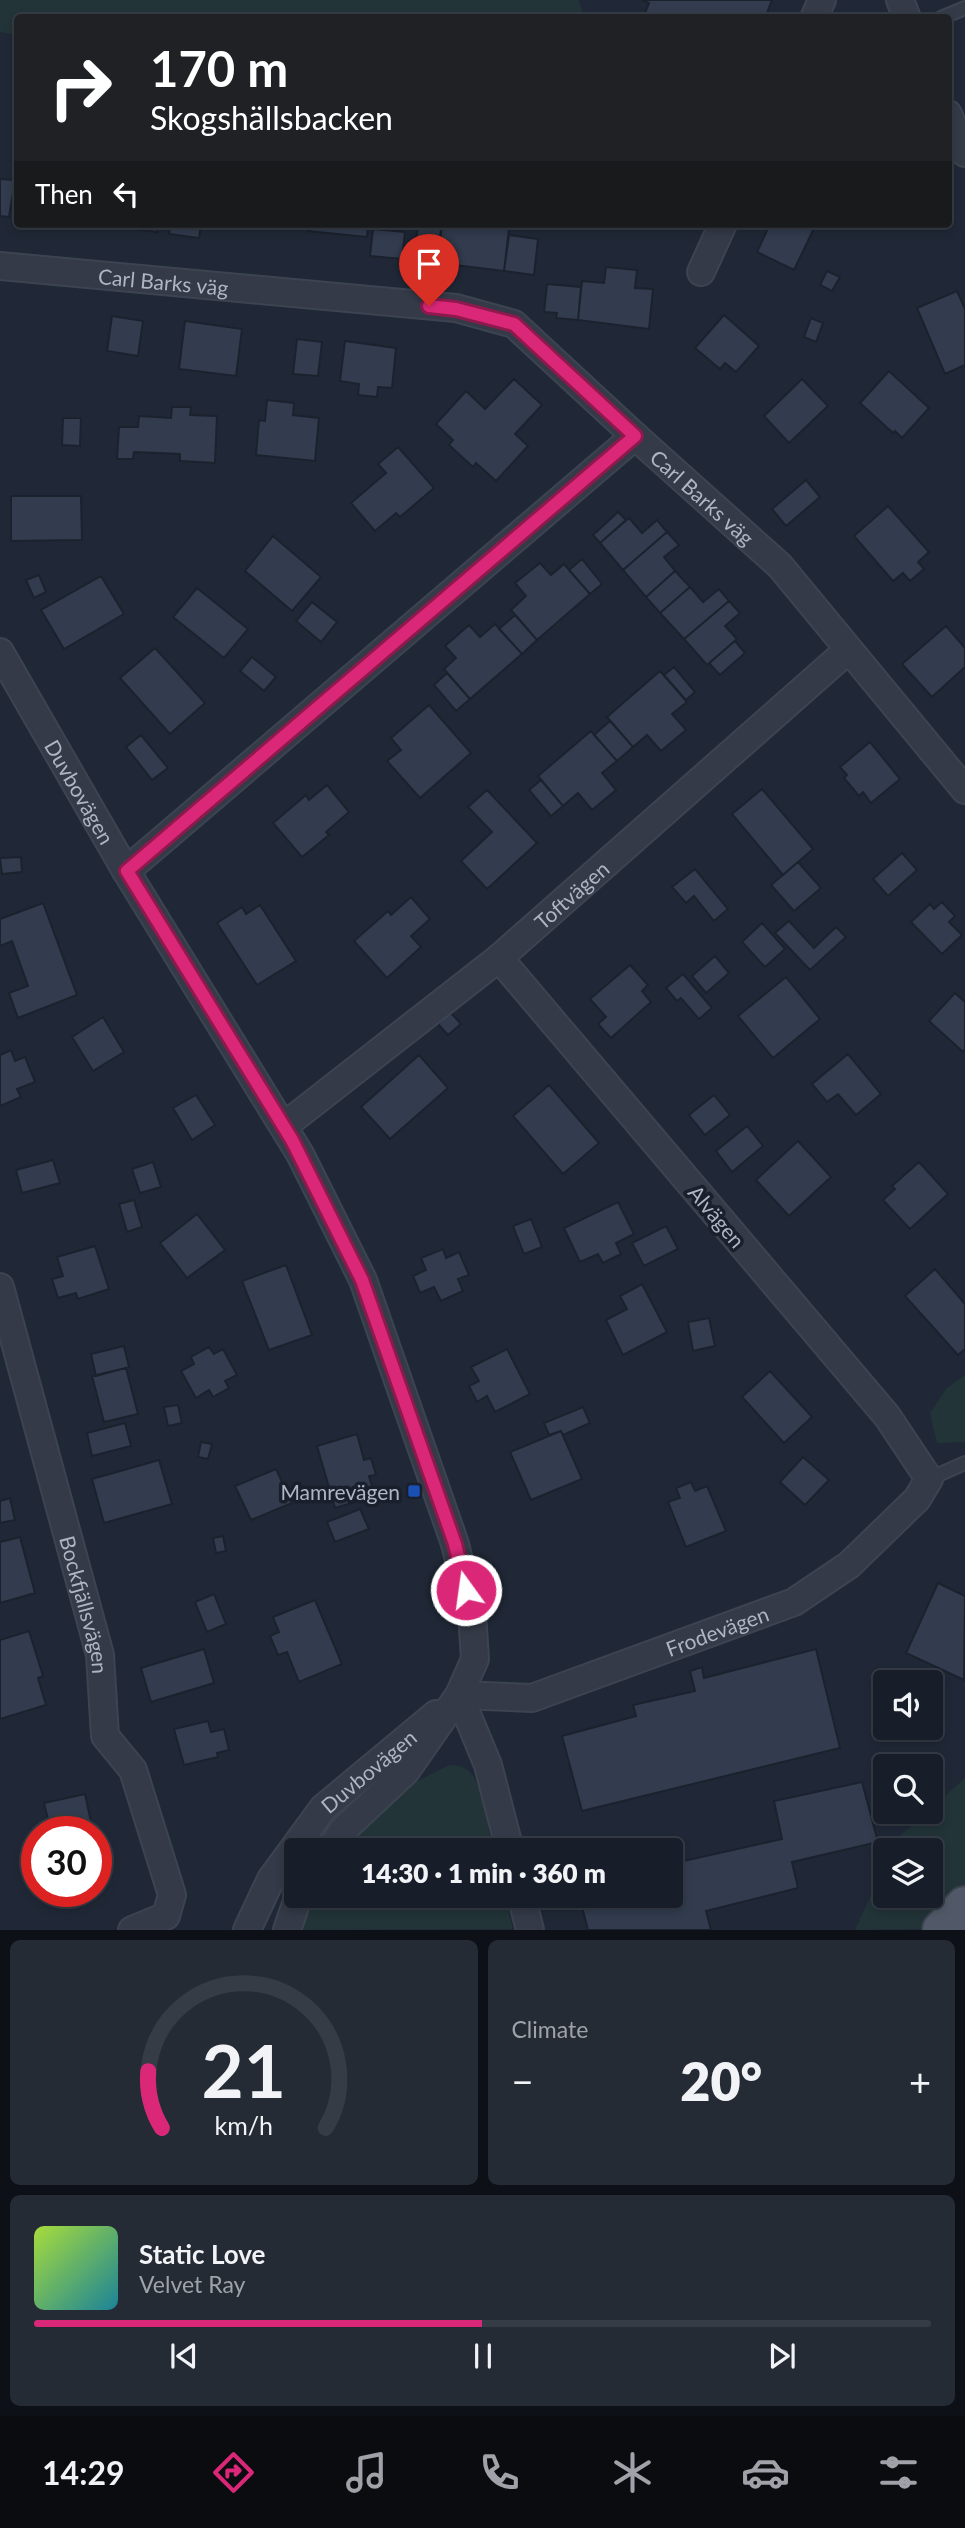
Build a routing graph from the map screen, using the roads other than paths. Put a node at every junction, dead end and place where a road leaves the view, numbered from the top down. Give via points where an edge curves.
1 (952, 123) edge
2 (965, 153) edge
3 (721, 228) edge
4 (0, 266) edge
5 (701, 272) dead end
6 (635, 436) junction
7 (848, 650) junction
8 (0, 652) edge
9 (965, 790) edge
10 (127, 871) junction
11 (499, 958) junction
12 (284, 1126) junction
13 (0, 1287) edge
14 (965, 1463) edge
15 (929, 1479) junction
16 (459, 1695) junction
17 (338, 1838) edge
18 (507, 1838) edge
19 (965, 1906) edge
20 (295, 1908) edge
21 (524, 1908) edge
22 (132, 1930) edge
23 (247, 1930) edge
24 (287, 1930) edge
25 (530, 1930) edge
26 (942, 1930) edge

1 - 2 street
3 - 5 street
4 - 6 street, Carl Barks väg via 456,309 514,324
6 - 7 street, Carl Barks väg via 780,566
6 - 10 street
7 - 9 street, Carl Barks väg
7 - 11 street, Toftvägen
8 - 10 street, Duvbovägen
10 - 12 street, Duvbovägen
11 - 12 street, Toftvägen
11 - 15 street, Alvägen via 887,1416
12 - 16 street, Duvbovägen via 362,1280 455,1544 472,1613 475,1659
13 - 22 street, Bockfjällsvägen via 100,1655 105,1736 133,1770 172,1895 166,1916
14 - 15 lane
15 - 16 street, Frodevägen via 917,1499 849,1565 794,1602 532,1698
16 - 17 street, Duvbovägen via 406,1771
16 - 18 street via 488,1765
16 - 23 street, Duvbovägen via 323,1808 271,1880
19 - 26 main road
20 - 24 street
21 - 25 street

